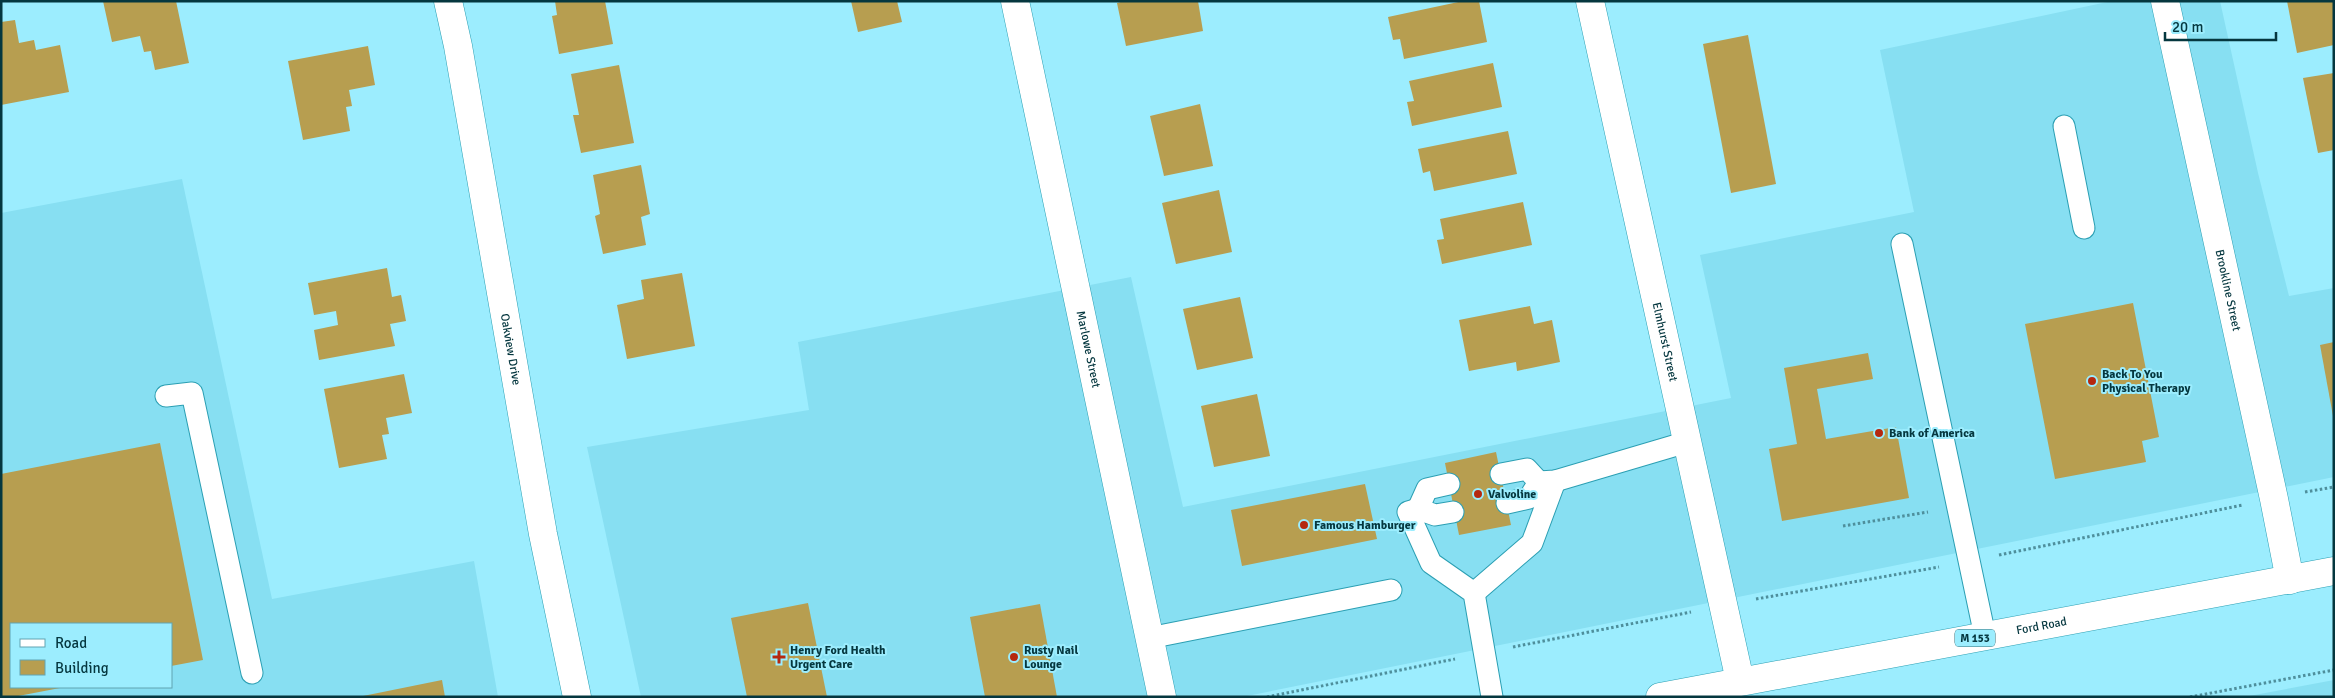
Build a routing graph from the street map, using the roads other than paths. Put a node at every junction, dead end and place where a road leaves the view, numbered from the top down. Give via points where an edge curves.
1 (448, 1) edge
2 (1015, 1) edge
3 (1590, 1) edge
4 (2165, 1) edge
5 (2064, 126) dead end
6 (2084, 228) dead end
7 (1902, 244) dead end
8 (166, 396) dead end
9 (1687, 442) junction
10 (1501, 474) dead end
11 (1547, 482) junction
12 (1449, 484) dead end
13 (1507, 503) dead end
14 (1418, 509) junction
15 (1453, 512) dead end
16 (2334, 571) edge
17 (2290, 580) junction
18 (1391, 590) dead end
19 (1474, 593) junction
20 (1985, 636) junction
21 (1150, 638) junction
22 (252, 673) dead end
23 (1740, 681) junction
24 (1708, 692) edge
25 (577, 697) edge
26 (1162, 697) edge
27 (1492, 697) edge
28 (1660, 697) edge

1 - 25 street, Oakview Drive via 543,534
2 - 21 street, Marlowe Street
3 - 9 street, Elmhurst Street
4 - 17 street, Brookline Street
5 - 6 lane
7 - 20 lane
8 - 22 lane via 192,393
9 - 11 lane
9 - 23 street, Elmhurst Street
10 - 11 lane via 1527,469
11 - 13 lane via 1529,498
11 - 19 lane via 1532,543
12 - 14 lane via 1427,489
14 - 15 lane via 1435,515
14 - 19 lane via 1408,512 1431,562
16 - 17 street, Ford Road / M 153
17 - 20 street, Ford Road / M 153
18 - 21 lane
19 - 27 lane
20 - 23 street, Ford Road / M 153
21 - 26 street, Marlowe Street
23 - 24 street, Ford Road / M 153
24 - 28 street, Ford Road / M 153

